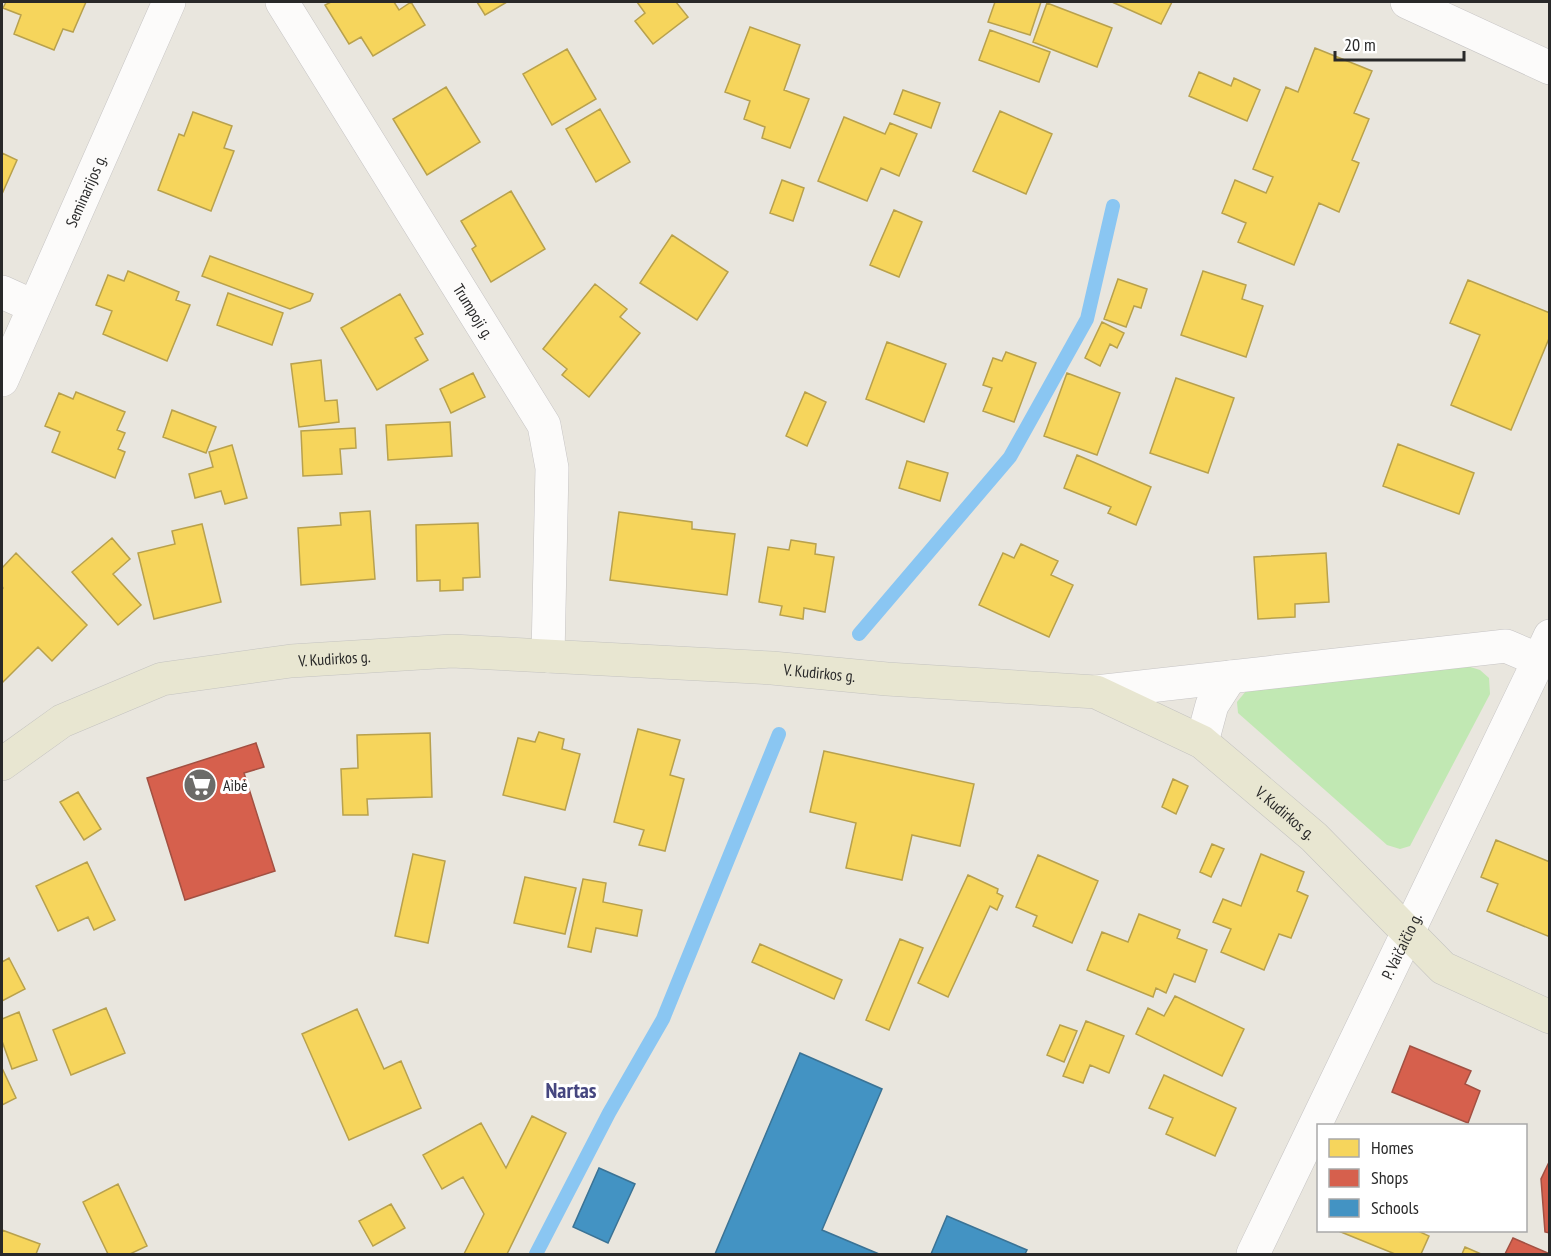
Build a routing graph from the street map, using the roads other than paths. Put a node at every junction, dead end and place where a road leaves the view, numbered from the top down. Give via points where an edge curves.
1 (169, 2) edge
2 (282, 2) edge
3 (1407, 2) edge
4 (1550, 68) edge
5 (2, 292) edge
6 (33, 306) junction
7 (2, 380) edge
8 (1544, 648) edge
9 (548, 656) junction
10 (1230, 677) junction
11 (1096, 692) junction
12 (1202, 742) junction
13 (2, 764) edge
14 (1408, 933) junction
15 (1550, 1017) edge
16 (1253, 1254) edge

1 - 6 street, Seminarijos g.
2 - 9 street, Trumpoji g. via 544,425 552,468
3 - 4 street
5 - 6 street
6 - 7 street, Seminarijos g.
8 - 10 street via 1506,646
8 - 14 street, P. Vaičaičio g.
9 - 11 main road, V. Kudirkos g.
9 - 13 main road, V. Kudirkos g. via 452,651 291,661 162,679 62,721
10 - 11 street
10 - 12 street via 1212,705
11 - 12 main road, V. Kudirkos g.
12 - 14 main road, V. Kudirkos g. via 1314,837
14 - 15 main road, V. Kudirkos g. via 1443,968
14 - 16 street, P. Vaičaičio g.

